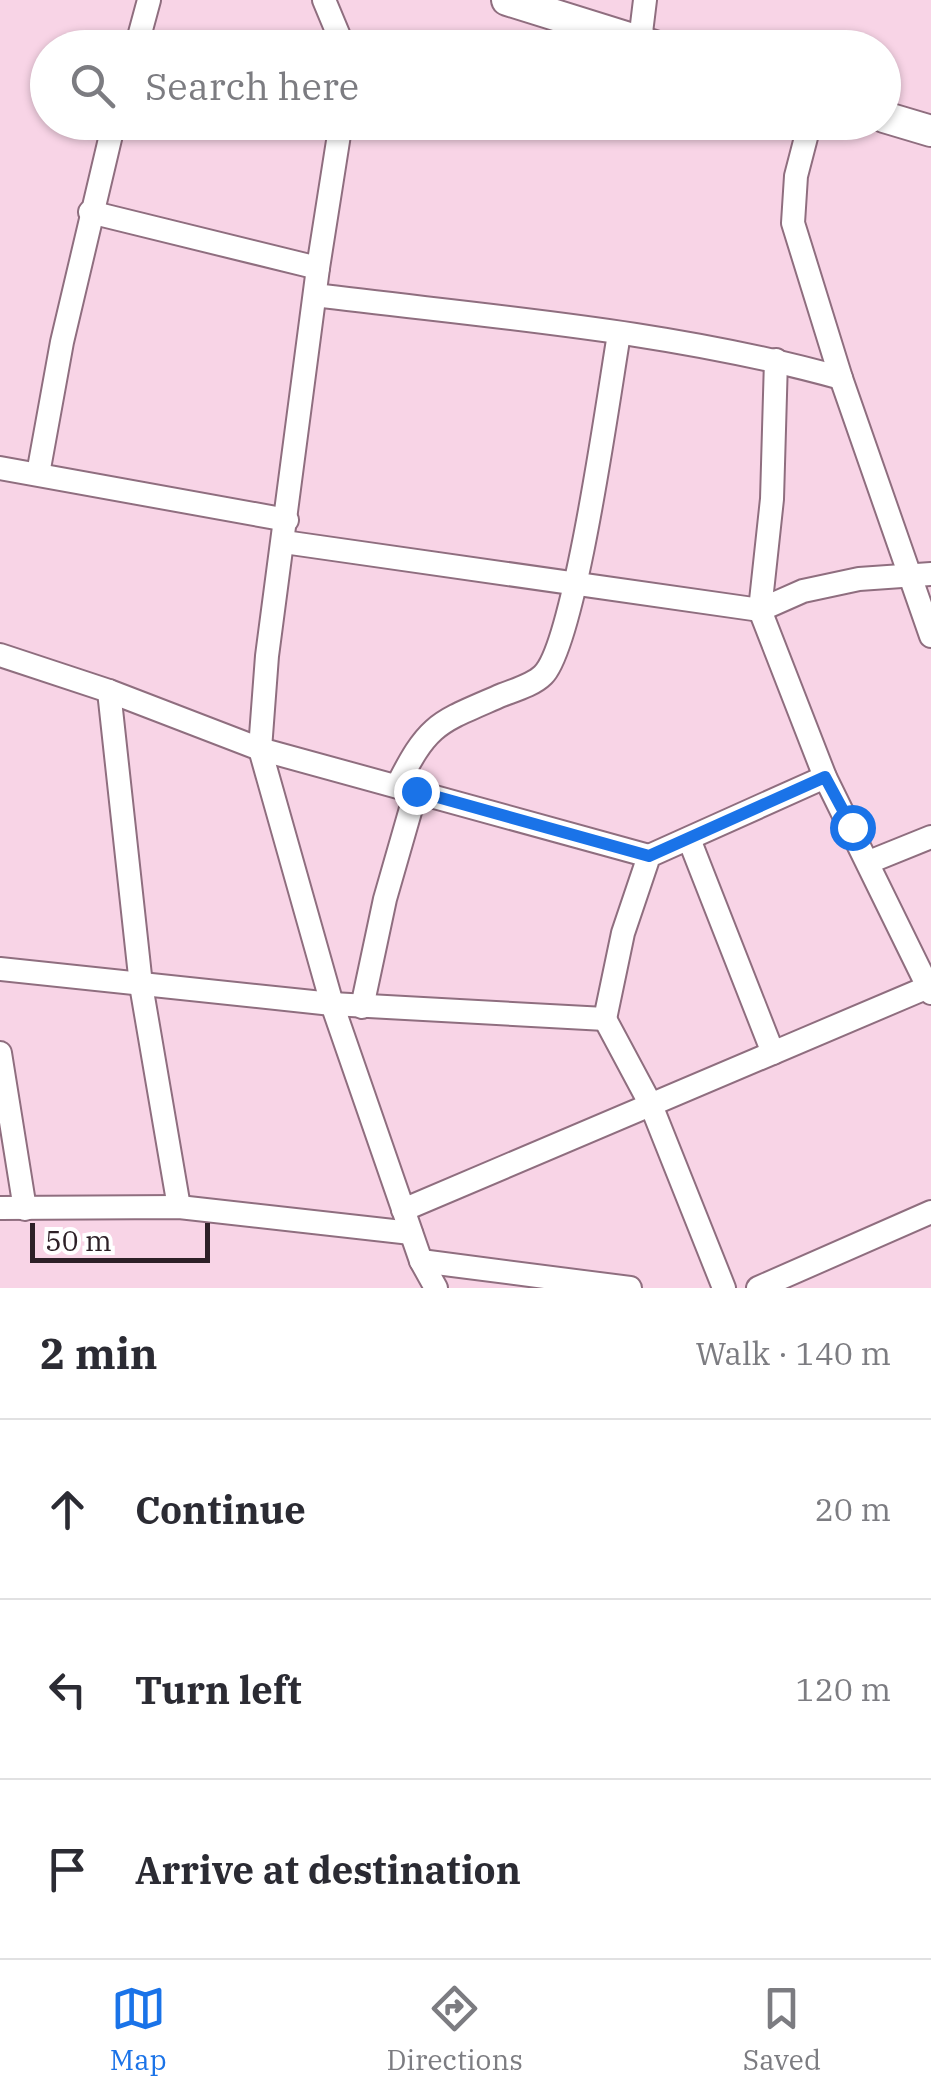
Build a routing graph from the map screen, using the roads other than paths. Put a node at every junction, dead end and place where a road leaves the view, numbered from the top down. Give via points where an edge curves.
1 (149, 0) edge
2 (324, 0) edge
3 (507, 0) edge
4 (645, 0) edge
5 (141, 30) edge
6 (336, 30) edge
7 (604, 30) edge
8 (648, 30) edge
9 (901, 122) edge
10 (931, 132) edge
11 (109, 140) edge
12 (339, 140) edge
13 (805, 140) edge
14 (90, 212) junction
15 (318, 268) junction
16 (315, 295) junction
17 (619, 334) junction
18 (776, 360) junction
19 (840, 378) junction
20 (0, 468) edge
21 (38, 474) junction
22 (286, 531) junction
23 (921, 576) edge
24 (575, 584) junction
25 (760, 610) junction
26 (931, 636) edge
27 (0, 655) edge
28 (109, 691) junction
29 (260, 749) junction
30 (825, 777) junction
31 (406, 789) junction
32 (931, 837) edge
33 (689, 839) junction
34 (649, 856) junction
35 (869, 862) junction
36 (0, 969) edge
37 (141, 985) junction
38 (930, 990) edge
39 (332, 1004) junction
40 (362, 1006) junction
41 (605, 1019) junction
42 (0, 1053) edge
43 (772, 1053) junction
44 (651, 1105) junction
45 (179, 1207) junction
46 (0, 1208) edge
47 (25, 1209) junction
48 (403, 1210) junction
49 (931, 1212) edge
50 (411, 1233) junction
51 (421, 1261) junction
52 (436, 1288) edge
53 (630, 1288) edge
54 (724, 1288) edge
55 (758, 1288) edge

1 - 5 street
2 - 6 street
3 - 7 street
4 - 8 street
9 - 10 street
11 - 14 street
12 - 15 street
13 - 19 street via 793,223
14 - 15 street
14 - 21 street
15 - 16 street
16 - 17 street
16 - 22 street
17 - 18 street
17 - 24 street
18 - 19 street
18 - 25 street
19 - 23 street
20 - 21 street
21 - 22 street
22 - 24 street
22 - 29 street
23 - 25 street via 802,591
23 - 26 street
24 - 25 street
24 - 31 street via 556,654 540,679 430,730 416,748
25 - 30 street
27 - 28 street
28 - 29 street
28 - 37 street
29 - 31 street
29 - 39 street
30 - 33 street
30 - 35 street
31 - 34 street
31 - 40 street
32 - 35 street
33 - 34 street
33 - 43 street
34 - 41 street
35 - 38 street
36 - 37 street
37 - 39 street
37 - 45 street
38 - 43 street
39 - 40 street
39 - 48 street
40 - 41 street
41 - 44 street
42 - 47 street
43 - 44 street
44 - 48 street
44 - 54 street
45 - 47 street
45 - 50 street
46 - 47 street
48 - 50 street
49 - 55 street
50 - 51 street
51 - 52 street
51 - 53 street

